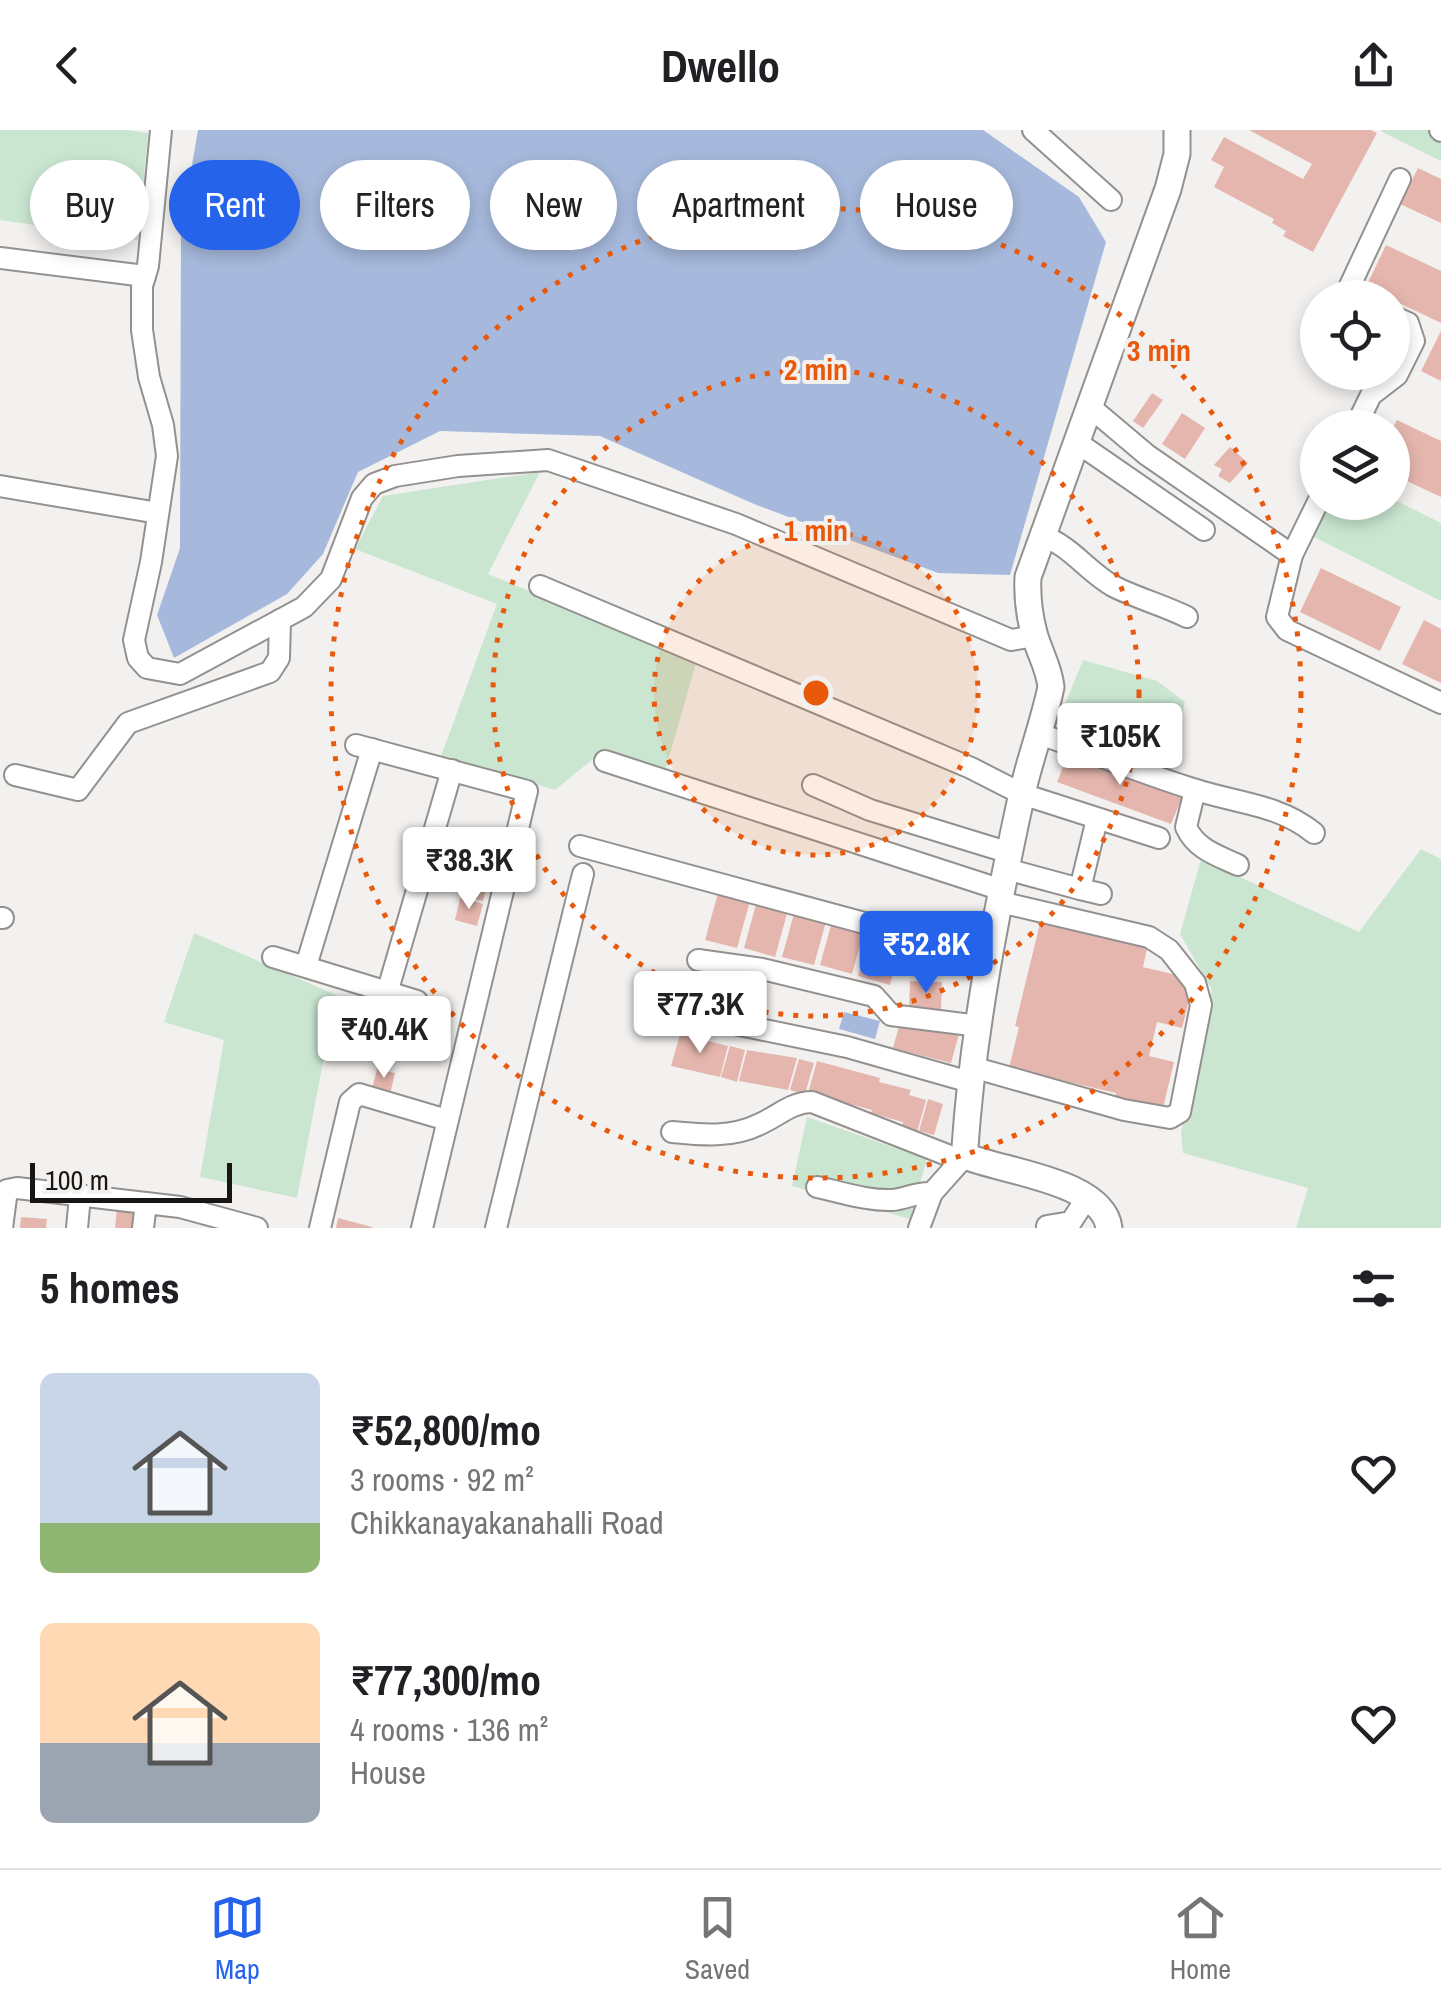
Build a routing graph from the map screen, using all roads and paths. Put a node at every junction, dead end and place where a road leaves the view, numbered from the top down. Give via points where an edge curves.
1 (161, 130) edge
2 (1033, 130) edge
3 (1177, 130) edge
4 (1400, 179) dead end
5 (1111, 200) dead end
6 (0, 258) edge
7 (145, 276) junction
8 (1353, 280) edge
9 (1090, 407) junction
10 (1075, 441) junction
11 (0, 486) edge
12 (158, 513) junction
13 (1309, 520) edge
14 (1204, 530) dead end
15 (1042, 536) junction
16 (1292, 555) junction
17 (540, 586) dead end
18 (1186, 617) dead end
19 (280, 620) junction
20 (1035, 636) junction
21 (1441, 702) edge
22 (1040, 734) junction
23 (605, 761) dead end
24 (452, 770) junction
25 (15, 775) dead end
26 (812, 784) dead end
27 (1195, 790) junction
28 (1022, 794) junction
29 (1097, 818) junction
30 (1314, 833) dead end
31 (1159, 838) dead end
32 (580, 846) dead end
33 (1238, 864) dead end
34 (582, 874) dead end
35 (1005, 878) junction
36 (990, 956) junction
37 (273, 957) dead end
38 (698, 960) dead end
39 (306, 966) junction
40 (387, 992) junction
41 (417, 1002) dead end
42 (686, 1014) dead end
43 (978, 1026) junction
44 (971, 1074) junction
45 (448, 1120) junction
46 (672, 1132) dead end
47 (963, 1158) junction
48 (817, 1187) dead end
49 (932, 1193) junction
50 (80, 1196) junction
51 (1088, 1196) junction
52 (146, 1203) junction
53 (1046, 1226) edge
54 (2, 1228) edge
55 (77, 1228) edge
56 (143, 1228) edge
57 (257, 1228) edge
58 (320, 1228) edge
59 (422, 1228) edge
60 (496, 1228) edge
61 (920, 1228) edge
62 (1109, 1228) edge

1 - 7 street
2 - 5 street
3 - 9 main road via 1168,189
4 - 8 street
6 - 7 street
7 - 12 street via 142,330 167,456
9 - 10 main road
9 - 16 street
10 - 14 street
10 - 15 main road
11 - 12 street
12 - 19 street via 134,640 146,668 180,674
13 - 16 street
15 - 18 street via 1060,542 1116,588
15 - 20 main road via 1028,577
16 - 21 street via 1277,617 1288,630
17 - 28 street
19 - 20 street via 332,579 368,488 408,473 541,460 736,524 1011,640
19 - 25 street via 279,658 270,672 128,723 78,790
20 - 22 main road via 1051,687
22 - 27 street
22 - 28 main road
23 - 35 street
24 - 39 street via 364,747
24 - 40 street
24 - 45 street via 527,792
26 - 35 street
27 - 30 street via 1281,812
27 - 33 street via 1188,832 1205,851
28 - 29 street
28 - 35 main road
29 - 31 street
29 - 35 street via 1090,891
32 - 36 street
34 - 60 street
35 - 36 main road
35 - 44 street via 1159,942 1195,983 1202,1006 1180,1112 1170,1118
36 - 43 main road
37 - 39 street
38 - 43 street via 874,996 891,1015
39 - 40 street
40 - 41 street
42 - 44 street
43 - 44 main road
44 - 47 main road
45 - 58 street via 355,1096
45 - 59 street
46 - 47 street via 717,1136 812,1102
47 - 49 street
47 - 51 main road
48 - 49 street via 885,1200
49 - 61 street
50 - 52 street
50 - 54 street via 8,1190
50 - 55 street
51 - 53 street via 1071,1222
51 - 62 main road via 1107,1214
52 - 56 street
52 - 57 street

